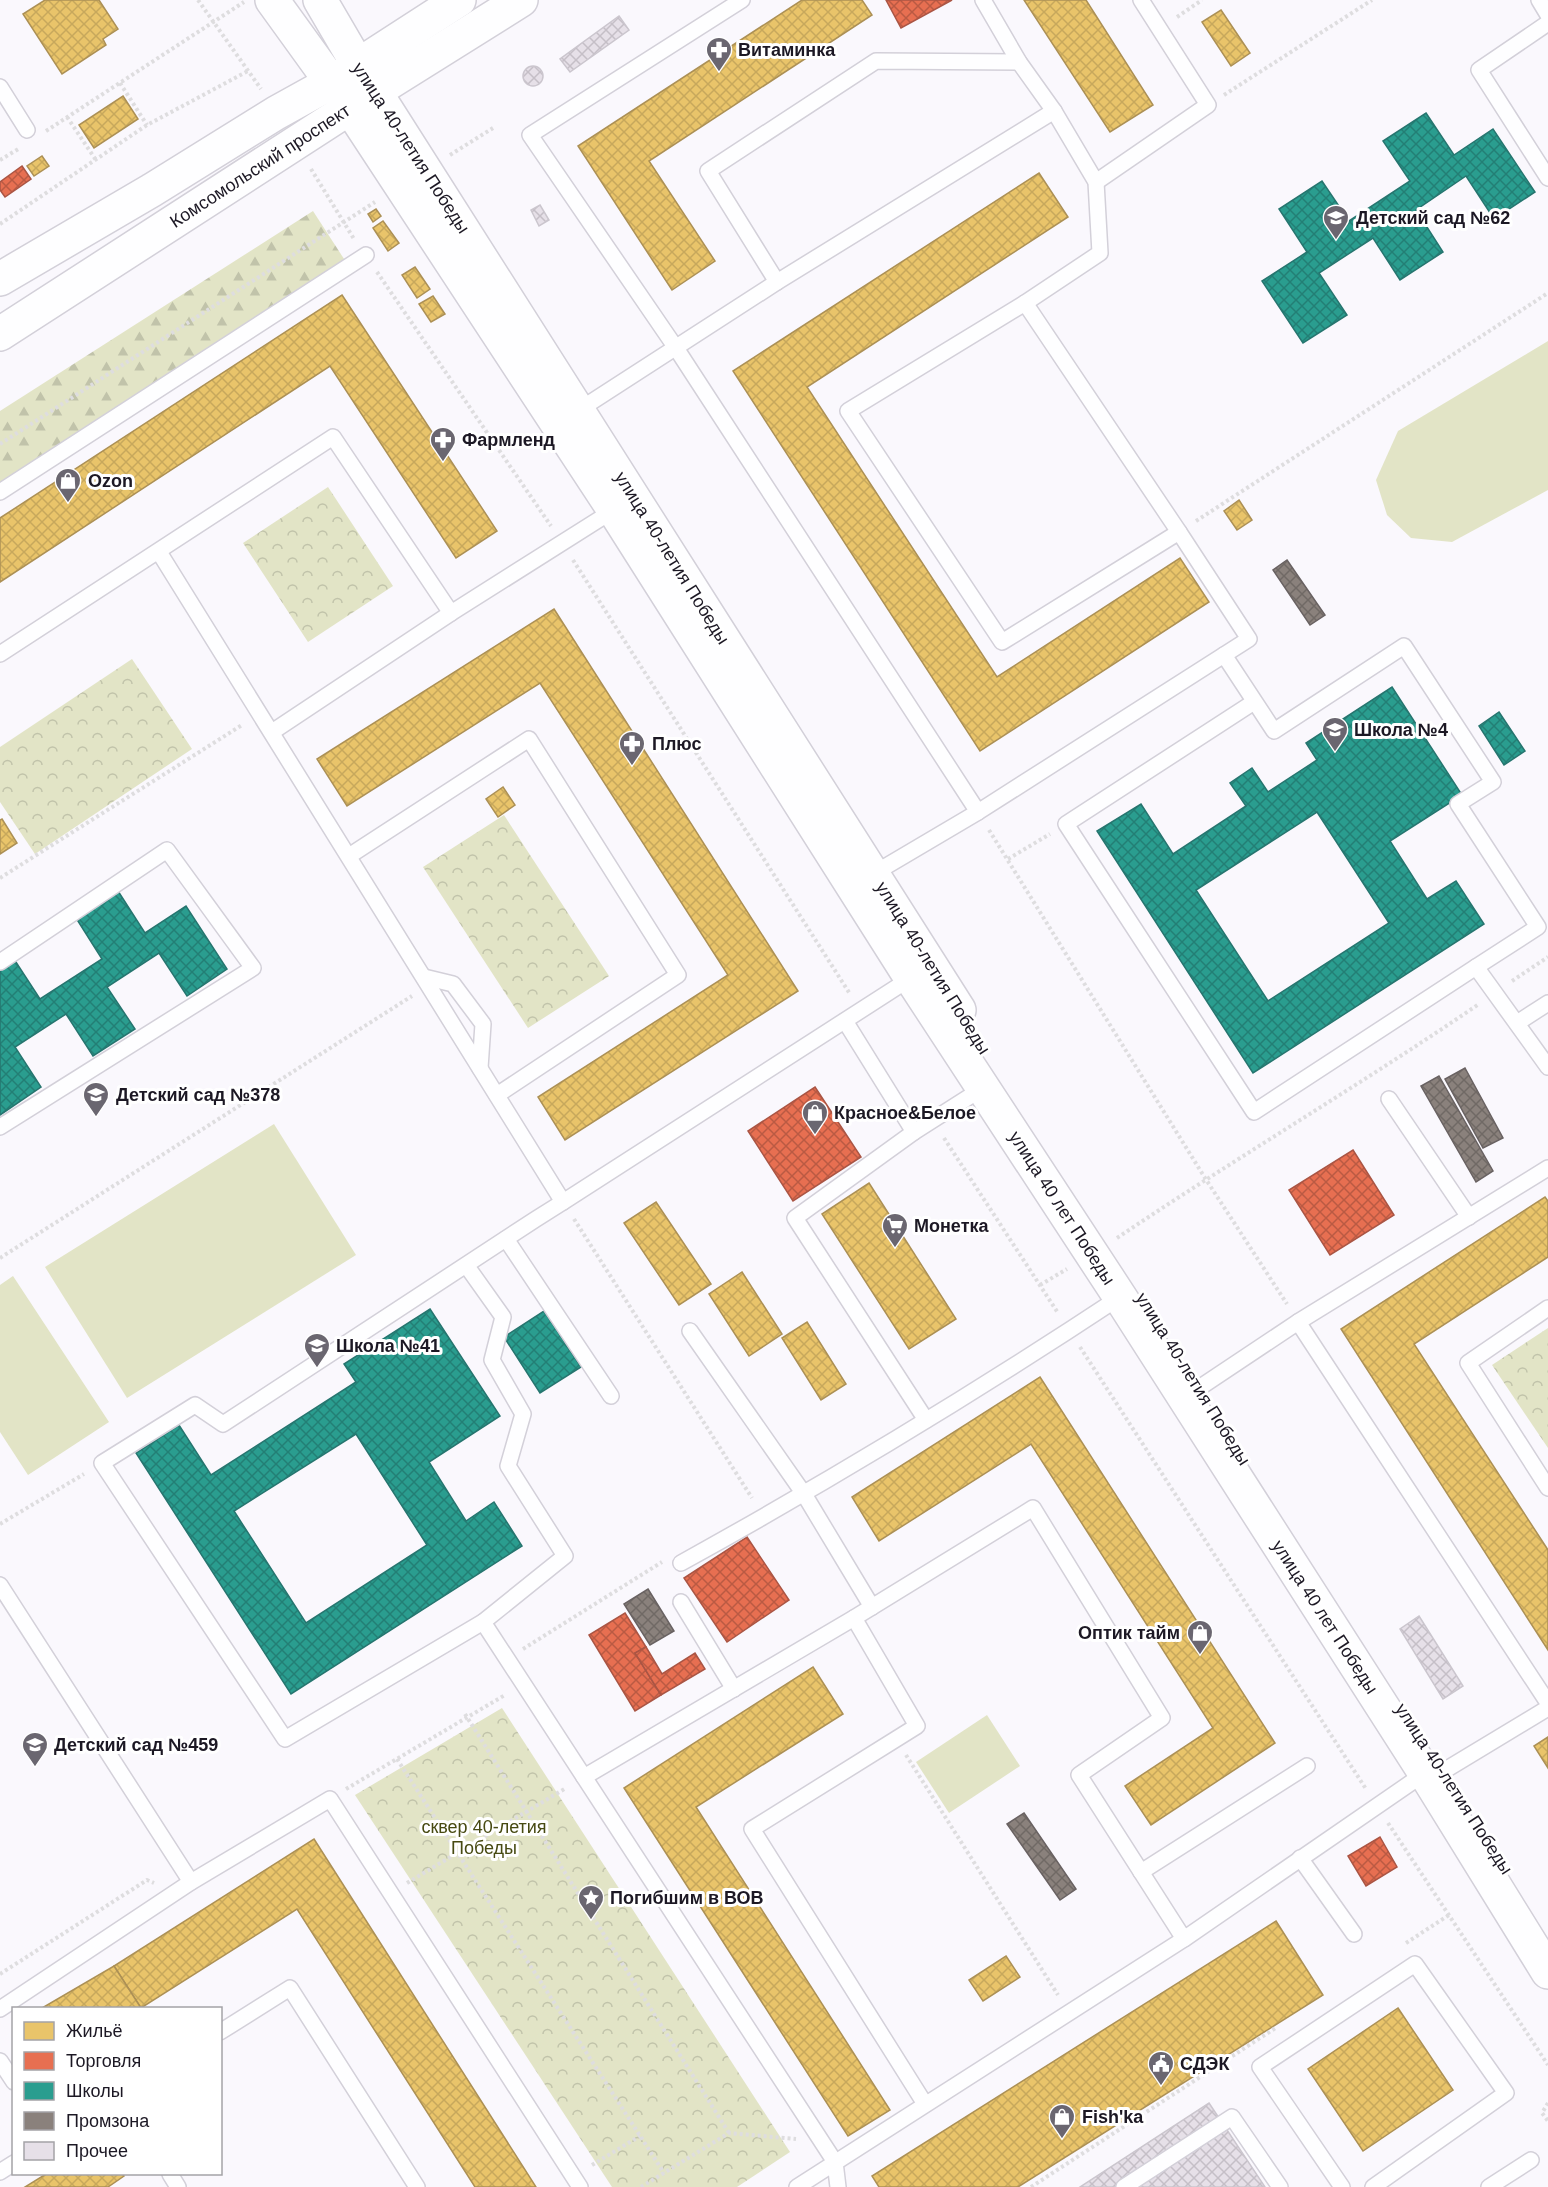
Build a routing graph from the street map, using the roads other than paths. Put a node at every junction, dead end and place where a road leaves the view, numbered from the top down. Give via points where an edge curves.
1 (272, 0) edge
2 (320, 0) edge
3 (459, 0) edge
4 (521, 0) edge
5 (742, 0) edge
6 (983, 0) edge
7 (1141, 0) edge
8 (1539, 0) edge
9 (1548, 15) edge
10 (1548, 23) edge
11 (1019, 62) junction
12 (0, 87) edge
13 (354, 87) junction
14 (1054, 111) junction
15 (31, 136) road end
16 (413, 178) junction
17 (1548, 178) edge
18 (1096, 182) junction
19 (366, 255) dead end
20 (0, 279) edge
21 (777, 282) junction
22 (1025, 303) junction
23 (0, 334) edge
24 (676, 348) junction
25 (579, 410) junction
26 (0, 492) edge
27 (624, 504) junction
28 (1179, 532) junction
29 (159, 552) junction
30 (451, 613) junction
31 (0, 654) edge
32 (1224, 655) junction
33 (1254, 702) junction
34 (272, 732) junction
35 (978, 812) junction
36 (349, 856) junction
37 (863, 880) junction
38 (0, 962) edge
39 (1476, 967) junction
40 (911, 978) junction
41 (426, 981) junction
42 (1548, 1003) edge
43 (845, 1021) junction
44 (1517, 1023) junction
45 (1548, 1067) edge
46 (480, 1068) junction
47 (983, 1088) junction
48 (497, 1095) junction
49 (1389, 1099) dead end
50 (0, 1127) edge
51 (914, 1132) junction
52 (1548, 1168) edge
53 (563, 1202) junction
54 (1469, 1217) junction
55 (506, 1239) junction
56 (1100, 1249) junction
57 (466, 1265) junction
58 (1128, 1292) junction
59 (1548, 1308) edge
60 (1298, 1322) junction
61 (690, 1331) dead end
62 (1199, 1388) junction
63 (611, 1396) dead end
64 (926, 1420) junction
65 (1548, 1488) edge
66 (804, 1494) junction
67 (674, 1562) road end
68 (0, 1585) edge
69 (681, 1602) dead end
70 (872, 1607) junction
71 (854, 1618) junction
72 (483, 1622) junction
73 (734, 1689) junction
74 (1548, 1702) edge
75 (1548, 1708) edge
76 (1307, 1766) dead end
77 (1433, 1772) junction
78 (584, 1777) junction
79 (1300, 1858) junction
80 (1141, 1872) junction
81 (191, 1882) junction
82 (1354, 1934) dead end
83 (1548, 1935) edge
84 (1184, 1939) junction
85 (1548, 1972) edge
86 (0, 2009) edge
87 (222, 2031) edge
88 (0, 2061) edge
89 (12, 2079) edge
90 (925, 2104) junction
91 (1531, 2160) dead end
92 (835, 2162) junction
93 (577, 2182) edge
94 (417, 2187) edge
95 (797, 2187) edge
96 (838, 2187) edge
97 (1124, 2187) edge
98 (1280, 2187) edge
99 (1342, 2187) edge
100 (1373, 2187) edge
101 (1489, 2187) edge

1 - 13 street, улица 40-летия Победы
2 - 13 street, улица 40-летия Победы
3 - 13 street, Комсомольский проспект
4 - 13 street, Комсомольский проспект
5 - 24 lane via 530,135
6 - 11 lane
7 - 18 lane via 1208,105
8 - 9 lane
10 - 17 lane via 1479,70
11 - 14 lane
11 - 21 lane via 876,61 708,171
12 - 15 lane
13 - 16 street, улица 40-летия Победы
13 - 20 street, Комсомольский проспект via 276,113
13 - 23 street, Комсомольский проспект
14 - 18 lane
14 - 21 lane
16 - 25 street, улица 40-летия Победы
16 - 27 street, улица 40-летия Победы
18 - 22 lane via 1100,253
19 - 26 lane
21 - 24 lane
22 - 28 lane
22 - 28 lane via 848,411 1002,642
24 - 25 lane
24 - 35 lane
25 - 27 street, улица 40-летия Победы
27 - 30 lane
27 - 37 street, улица 40-летия Победы
28 - 32 lane via 1249,639
29 - 30 lane via 333,437
29 - 31 lane
29 - 34 lane
30 - 34 lane
32 - 33 lane
32 - 35 lane
33 - 39 lane via 1274,731 1404,646 1493,782 1458,804 1538,927
33 - 39 lane via 1066,824 1254,1112
34 - 36 lane
35 - 37 lane
36 - 41 lane
36 - 48 lane via 529,739 678,975
37 - 40 street, улица 40-летия Победы
37 - 56 street, улица 40-летия Победы
38 - 50 lane via 167,850 253,968
39 - 44 lane
40 - 43 lane
40 - 47 street, улица 40 лет Победы
41 - 46 lane
41 - 46 lane via 453,984 483,1024
42 - 44 lane
43 - 51 lane
43 - 53 lane
44 - 45 lane
46 - 48 lane
47 - 51 lane
47 - 56 street, улица 40 лет Победы
48 - 53 lane
49 - 54 lane
51 - 64 lane via 795,1218
52 - 54 lane
53 - 55 lane
54 - 60 lane
55 - 57 lane
55 - 63 lane
56 - 58 street, улица 40-летия Победы
57 - 72 lane via 503,1317 492,1360 523,1414 508,1466 565,1556
57 - 72 lane via 223,1424 195,1405 102,1463 285,1739
58 - 62 street, улица 40-летия Победы
58 - 64 lane
58 - 77 street, улица 40 лет Победы
59 - 65 lane via 1468,1363
60 - 62 lane
60 - 74 lane
61 - 66 lane
62 - 77 street, улица 40-летия Победы
64 - 66 lane
66 - 67 lane
66 - 70 lane
68 - 81 lane
69 - 73 lane
70 - 71 lane
70 - 80 lane via 1033,1508 1162,1718 1079,1775
71 - 73 lane
71 - 90 lane via 917,1726 752,1829
72 - 78 lane
73 - 78 lane
75 - 77 lane
76 - 80 lane
77 - 79 lane
77 - 83 street, улица 40-летия Победы
77 - 85 street, улица 40-летия Победы
78 - 92 lane
79 - 82 lane
79 - 84 lane
80 - 84 lane
81 - 86 lane
81 - 93 lane via 330,1799
84 - 90 lane
87 - 94 lane via 290,1988
88 - 89 lane
90 - 92 lane
91 - 101 lane
92 - 95 lane
92 - 96 lane
97 - 98 lane via 1232,2117
99 - 100 lane via 1260,2067 1415,1964 1506,2093

